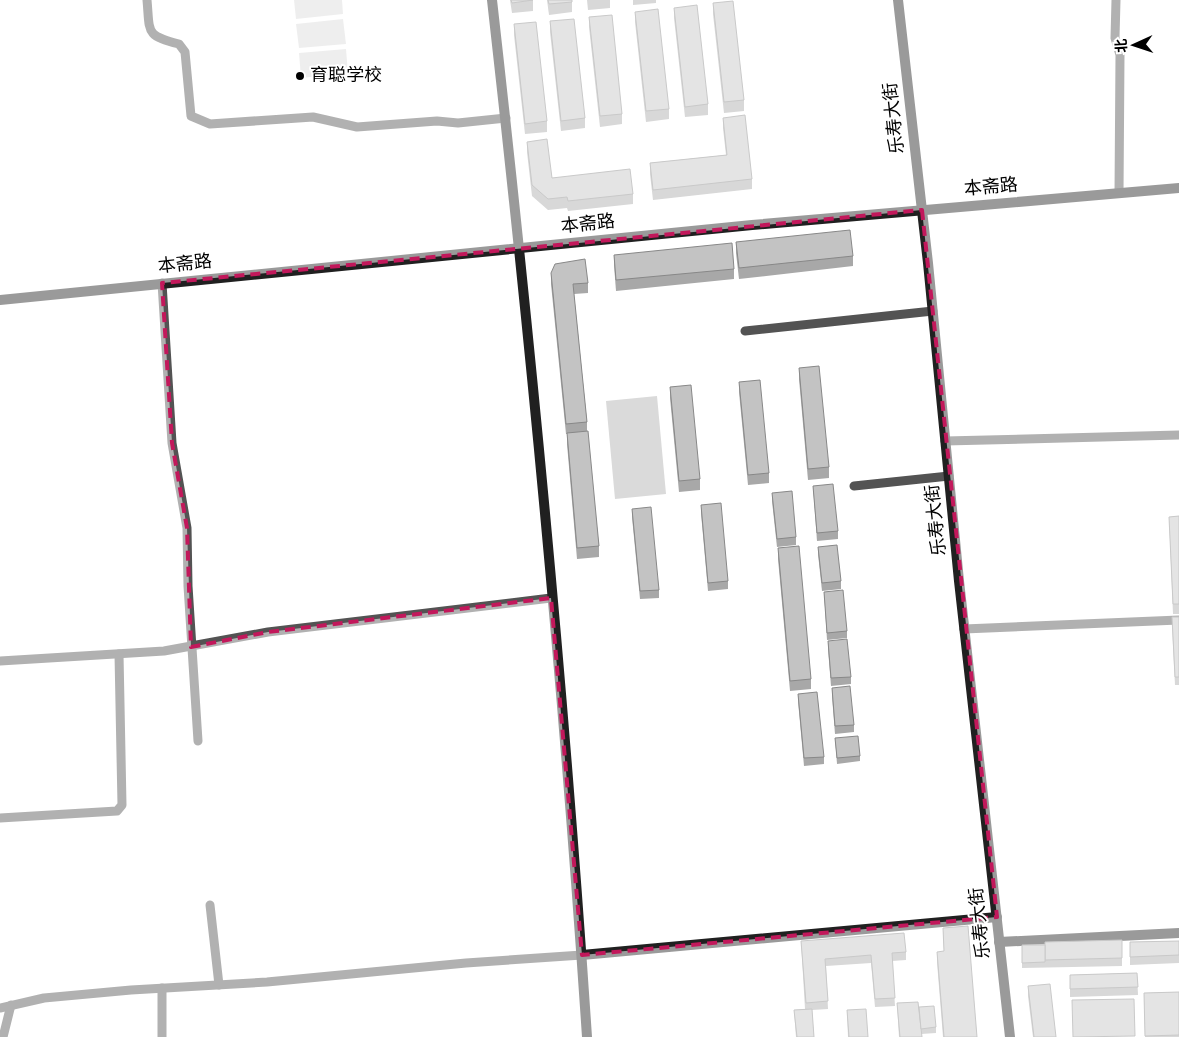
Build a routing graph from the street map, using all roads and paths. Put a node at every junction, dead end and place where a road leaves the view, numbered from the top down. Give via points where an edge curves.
1 (147, 0) edge
2 (492, 0) edge
3 (898, 0) edge
4 (1116, 0) edge
5 (506, 118) junction
6 (1179, 188) edge
7 (1119, 193) junction
8 (922, 210) junction
9 (521, 248) junction
10 (162, 283) junction
11 (0, 300) edge
12 (933, 311) junction
13 (745, 331) dead end
14 (1179, 435) edge
15 (945, 441) junction
16 (949, 476) junction
17 (854, 486) dead end
18 (551, 598) junction
19 (1179, 620) edge
20 (964, 630) junction
21 (191, 647) junction
22 (119, 654) junction
23 (0, 661) edge
24 (198, 741) dead end
25 (0, 818) edge
26 (210, 905) dead end
27 (997, 918) junction
28 (1179, 933) edge
29 (999, 942) junction
30 (582, 955) junction
31 (219, 985) junction
32 (162, 988) junction
33 (11, 1005) junction
34 (0, 1008) edge
35 (3, 1037) edge
36 (162, 1037) edge
37 (587, 1037) edge
38 (1010, 1037) edge

1 - 5 street via 153,35 179,44 185,52 191,116 210,124 313,117 357,127
2 - 5 street
3 - 8 street, 乐寿大街
4 - 7 street via 1115,38 1120,55
5 - 9 street
6 - 7 street, 本斋路
7 - 8 street, 本斋路
8 - 9 street, 本斋路
8 - 12 street, 乐寿大街
9 - 10 street, 本斋路
9 - 18 street
10 - 11 street, 本斋路
10 - 21 street via 172,443 187,528
12 - 13 street
12 - 15 street, 乐寿大街
14 - 15 street
15 - 16 street, 乐寿大街
16 - 17 street
16 - 20 street, 乐寿大街
18 - 21 street via 268,632
18 - 30 street
19 - 20 street
20 - 27 street, 乐寿大街
21 - 22 street
21 - 24 street
22 - 23 street
22 - 25 street via 122,805 117,811
26 - 31 street
27 - 29 street, 乐寿大街
27 - 30 street
28 - 29 street
29 - 38 street, 乐寿大街
30 - 31 street
30 - 37 street
31 - 32 street
32 - 33 street via 44,998
32 - 36 street
33 - 34 street
33 - 35 street

